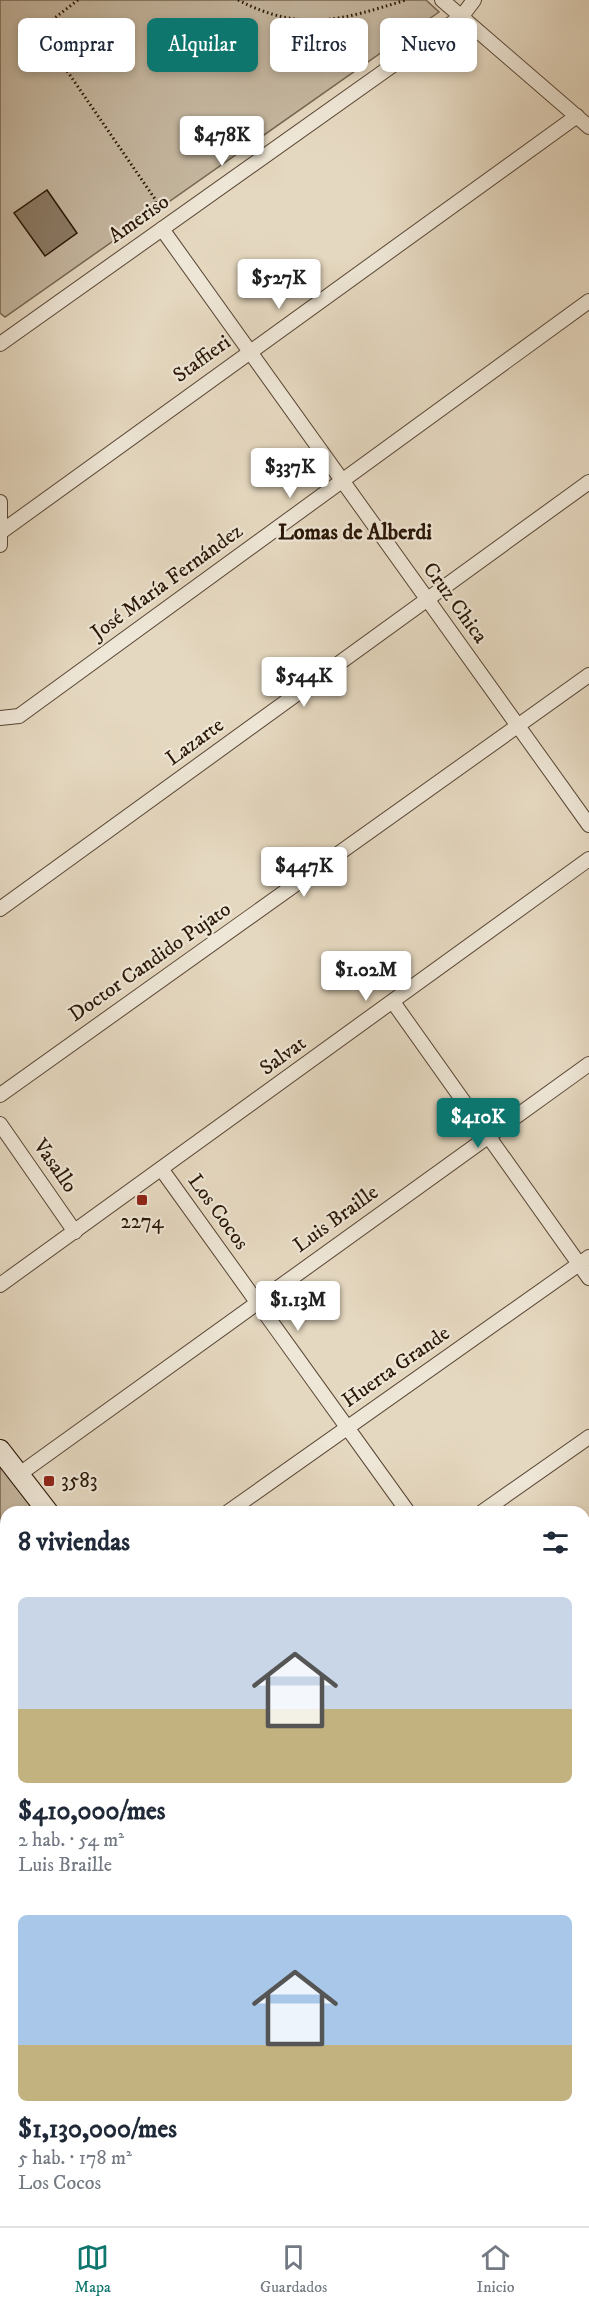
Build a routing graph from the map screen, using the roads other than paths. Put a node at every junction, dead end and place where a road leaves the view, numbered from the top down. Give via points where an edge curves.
1 (442, 0) edge
2 (474, 0) edge
3 (462, 15) junction
4 (577, 116) junction
5 (589, 127) edge
6 (162, 229) junction
7 (589, 301) edge
8 (0, 344) edge
9 (248, 351) junction
10 (342, 481) junction
11 (589, 482) edge
12 (0, 502) edge
13 (0, 538) edge
14 (427, 599) junction
15 (589, 675) edge
16 (0, 718) edge
17 (518, 726) junction
18 (589, 825) edge
19 (589, 859) edge
20 (0, 909) edge
21 (393, 1002) junction
22 (589, 1064) edge
23 (0, 1095) edge
24 (0, 1124) edge
25 (487, 1135) junction
26 (162, 1170) junction
27 (75, 1232) junction
28 (584, 1261) edge
29 (589, 1278) edge
30 (0, 1285) edge
31 (257, 1302) junction
32 (347, 1428) junction
33 (589, 1437) edge
34 (0, 1450) edge
35 (21, 1473) junction
36 (44, 1506) edge
37 (236, 1506) edge
38 (404, 1506) edge
39 (491, 1506) edge

1 - 3 street
2 - 3 street, Ameriso
3 - 4 street
3 - 6 street, Ameriso
4 - 5 street
4 - 9 street, Staffieri
6 - 8 street, Ameriso
6 - 9 street, Cruz Chica
7 - 10 street, José María Fernández
9 - 10 street, Cruz Chica
9 - 13 street, Staffieri
10 - 14 street, Cruz Chica
10 - 16 street, José María Fernández via 19,716
11 - 14 street, Lazarte
12 - 13 street
14 - 17 street, Cruz Chica
14 - 20 street, Lazarte
15 - 17 street, Doctor Candido Pujato
17 - 18 street, Cruz Chica
17 - 23 street, Doctor Candido Pujato
19 - 21 street, Salvat
21 - 25 street
21 - 26 street, Salvat
22 - 25 street, Luis Braille
24 - 27 street, Vasallo
25 - 28 street
25 - 31 street, Luis Braille
26 - 27 street, Salvat
26 - 31 street, Los Cocos
27 - 30 street, Salvat
28 - 29 street
28 - 32 street, Huerta Grande
31 - 32 street, Los Cocos
31 - 35 street, Luis Braille
32 - 37 street, Huerta Grande
32 - 38 street, Los Cocos
33 - 39 street
34 - 35 main road
35 - 36 main road

